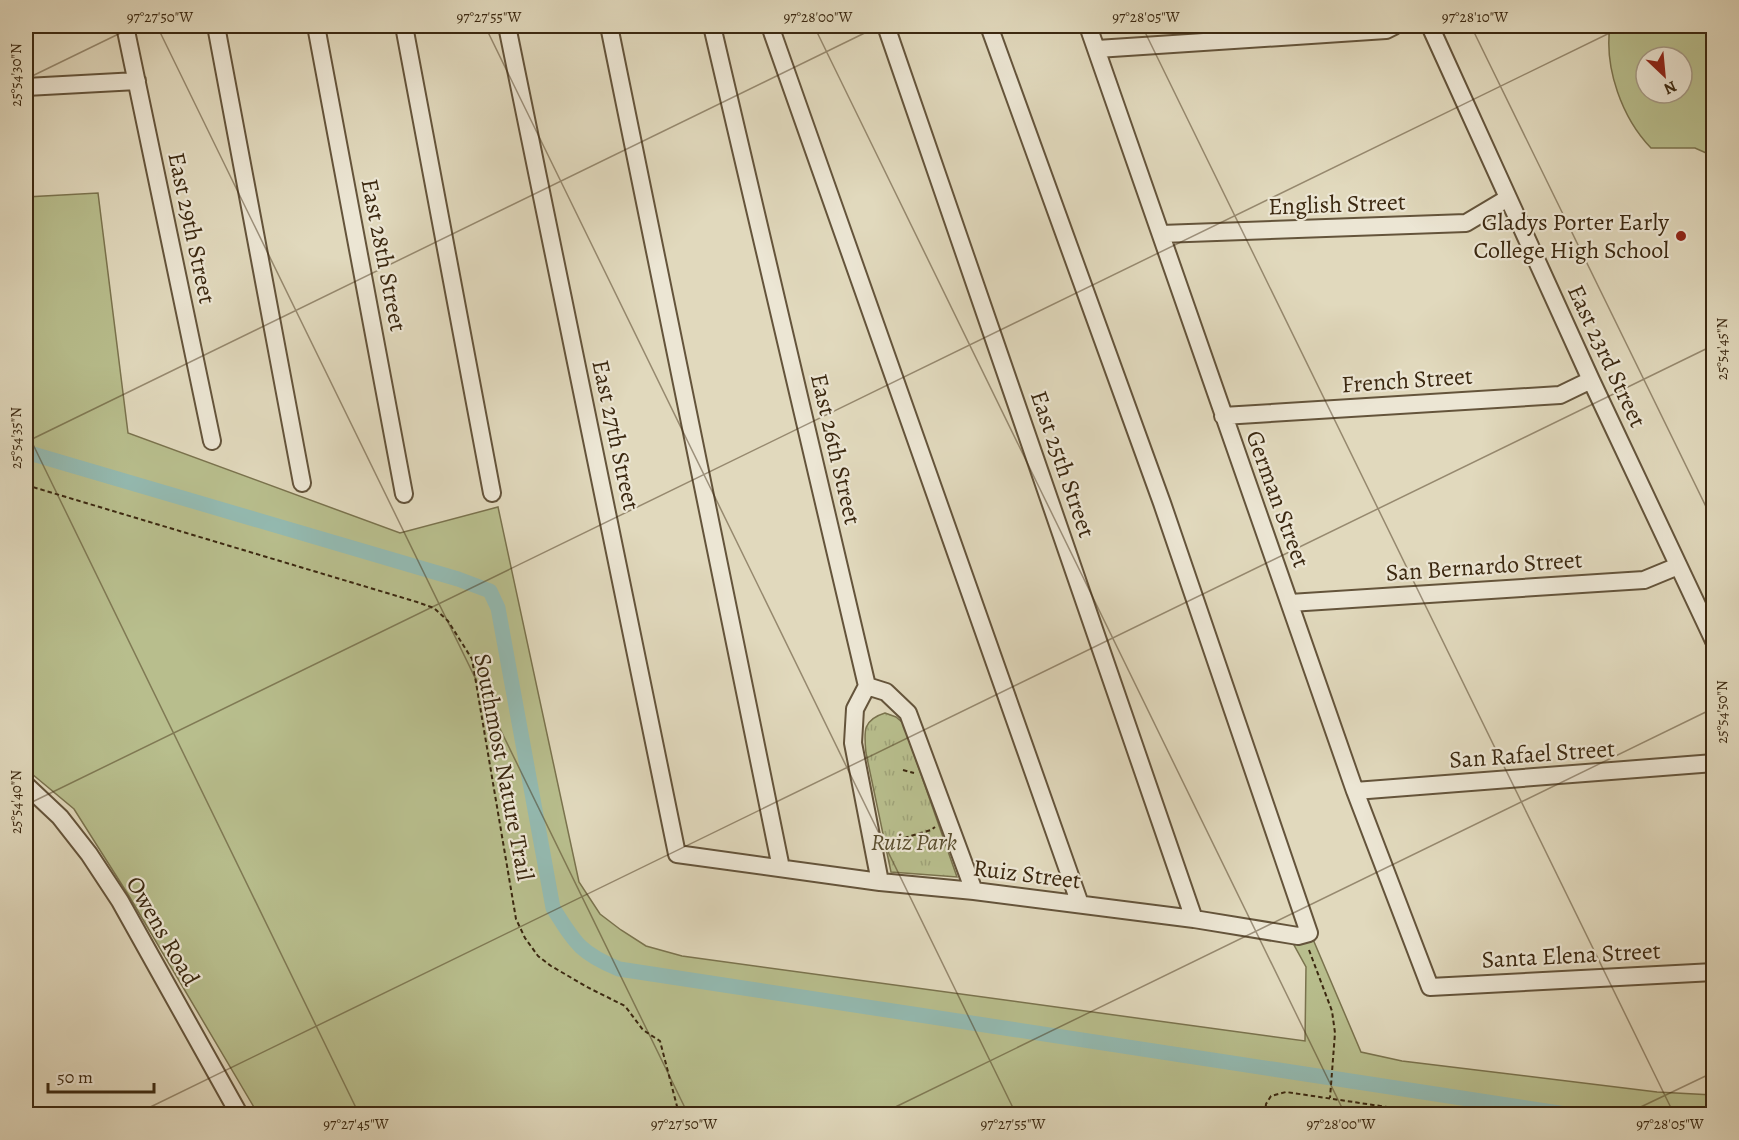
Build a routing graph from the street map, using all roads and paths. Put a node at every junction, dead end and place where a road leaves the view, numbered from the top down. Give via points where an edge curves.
1 (125, 26) edge
2 (216, 26) edge
3 (316, 26) edge
4 (404, 26) edge
5 (507, 26) edge
6 (609, 26) edge
7 (712, 26) edge
8 (770, 26) edge
9 (886, 26) edge
10 (989, 26) edge
11 (1088, 26) edge
12 (1394, 26) edge
13 (1430, 26) edge
14 (1097, 49) junction
15 (137, 81) junction
16 (26, 87) edge
17 (1508, 198) junction
18 (1161, 234) junction
19 (1591, 380) junction
20 (1223, 416) junction
21 (212, 441) dead end
22 (302, 483) dead end
23 (26, 485) edge
24 (492, 493) dead end
25 (404, 494) dead end
26 (1678, 566) junction
27 (1290, 603) junction
28 (1713, 641) edge
29 (867, 686) junction
30 (1713, 764) edge
31 (26, 785) edge
32 (1355, 791) junction
33 (946, 817) junction
34 (897, 840) dead end
35 (677, 854) joint
36 (781, 868) junction
37 (880, 882) junction
38 (974, 891) junction
39 (1080, 904) junction
40 (1194, 919) junction
41 (1298, 936) junction
42 (1713, 972) edge
43 (1430, 987) joint
44 (1330, 1098) junction
45 (239, 1114) edge
46 (679, 1114) edge
47 (1264, 1114) edge
48 (1434, 1114) edge

1 - 15 street, East 29th Street
2 - 22 street
3 - 25 street, East 28th Street
4 - 24 street
5 - 35 street, East 27th Street
6 - 36 street
7 - 29 street, East 26th Street
8 - 39 street
9 - 40 street, East 25th Street
10 - 41 street via 1158,492 1309,933
11 - 14 street, German Street
12 - 14 street via 1386,30
13 - 17 street, East 23rd Street
14 - 18 street, German Street
15 - 16 street
15 - 21 street, East 29th Street
17 - 18 street, English Street via 1466,223
17 - 19 street, East 23rd Street
18 - 20 street, German Street
19 - 20 street, French Street via 1560,395
19 - 26 street, East 23rd Street
20 - 27 street, German Street
23 - 46 path, Southmost Nature Trail via 417,602 434,608 448,621 472,659 516,919 538,956 625,1006 643,1030 660,1041
26 - 27 street, San Bernardo Street via 1644,580
26 - 28 street, East 23rd Street
27 - 32 street, German Street
29 - 33 street via 886,692 908,713
29 - 37 street via 855,709 853,743
30 - 32 street, San Rafael Street
31 - 45 street, Owens Road via 60,817 120,901
32 - 43 street, German Street
33 - 34 path via 931,830
33 - 38 street
35 - 36 street, Ruiz Street
36 - 37 street, Ruiz Street
37 - 38 street, Ruiz Street
38 - 39 street, Ruiz Street
39 - 40 street, Ruiz Street
40 - 41 street, Ruiz Street
41 - 44 path via 1307,945 1332,1011 1335,1033
42 - 43 street, Santa Elena Street
44 - 47 path via 1286,1092 1271,1096
44 - 48 path

